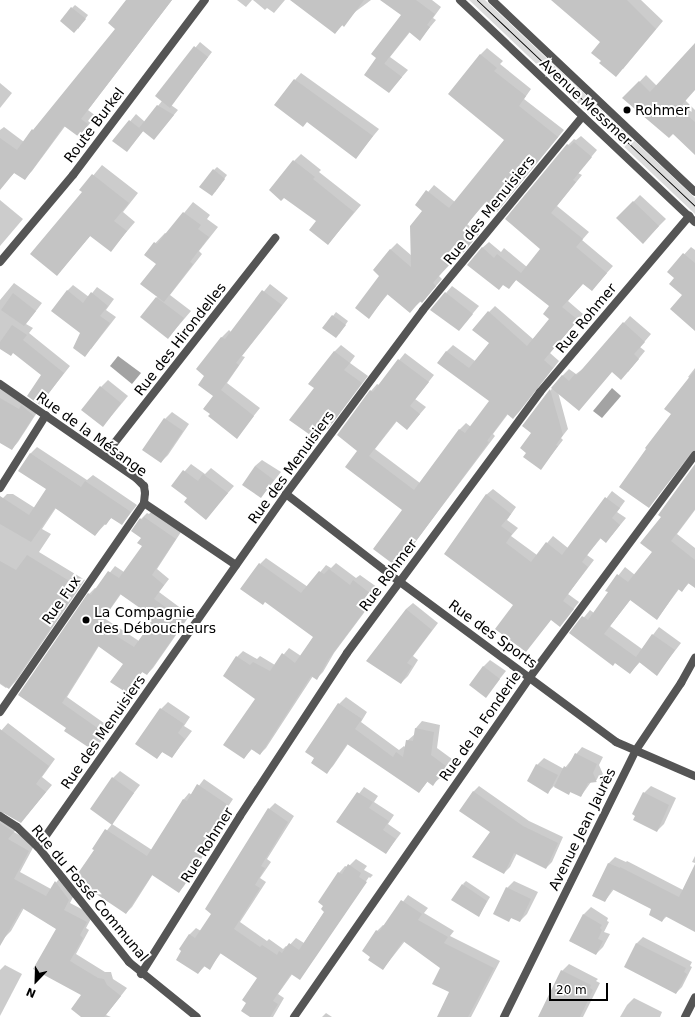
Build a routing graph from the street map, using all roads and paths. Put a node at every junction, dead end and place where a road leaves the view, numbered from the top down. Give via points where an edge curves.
1 (205, 0) edge
2 (460, 0) edge
3 (492, 0) edge
4 (583, 116) junction
5 (695, 192) edge
6 (692, 219) edge
7 (275, 238) dead end
8 (0, 262) edge
9 (0, 384) edge
10 (46, 415) junction
11 (105, 455) junction
12 (695, 455) edge
13 (0, 488) edge
14 (286, 494) junction
15 (144, 503) junction
16 (236, 565) junction
17 (400, 582) junction
18 (695, 658) edge
19 (530, 677) junction
20 (0, 712) edge
21 (636, 750) junction
22 (695, 776) edge
23 (0, 816) edge
24 (38, 848) junction
25 (141, 974) junction
26 (695, 997) edge
27 (197, 1017) edge
28 (294, 1017) edge
29 (504, 1017) edge
30 (685, 1017) edge

1 - 8 street, Route Burkel via 73,175
2 - 4 street, Avenue Messmer
3 - 5 street, Avenue Messmer
4 - 6 street, Avenue Messmer
4 - 14 street, Rue des Menuisiers via 423,310
6 - 17 street, Rue Rohmer via 540,392
7 - 11 street, Rue des Hirondelles
9 - 10 street, Rue de la Mésange
10 - 11 street, Rue de la Mésange
10 - 13 street
11 - 15 street, Rue de la Mésange via 144,486
12 - 19 street, Rue de la Fonderie
14 - 16 street, Rue des Menuisiers
14 - 17 street, Rue des Sports
15 - 16 street
15 - 20 street, Rue Fux
16 - 24 street, Rue des Menuisiers
17 - 19 street, Rue des Sports
17 - 25 street, Rue Rohmer via 338,666
18 - 21 street, Avenue Jean Jaurès
19 - 21 street, Rue des Sports via 616,742
19 - 28 street, Rue de la Fonderie
21 - 22 street, Rue des Sports
21 - 29 street, Avenue Jean Jaurès
23 - 24 street, Rue du Fossé Communal via 17,827
24 - 25 street, Rue du Fossé Communal
25 - 27 street, Rue du Fossé Communal
26 - 30 street

